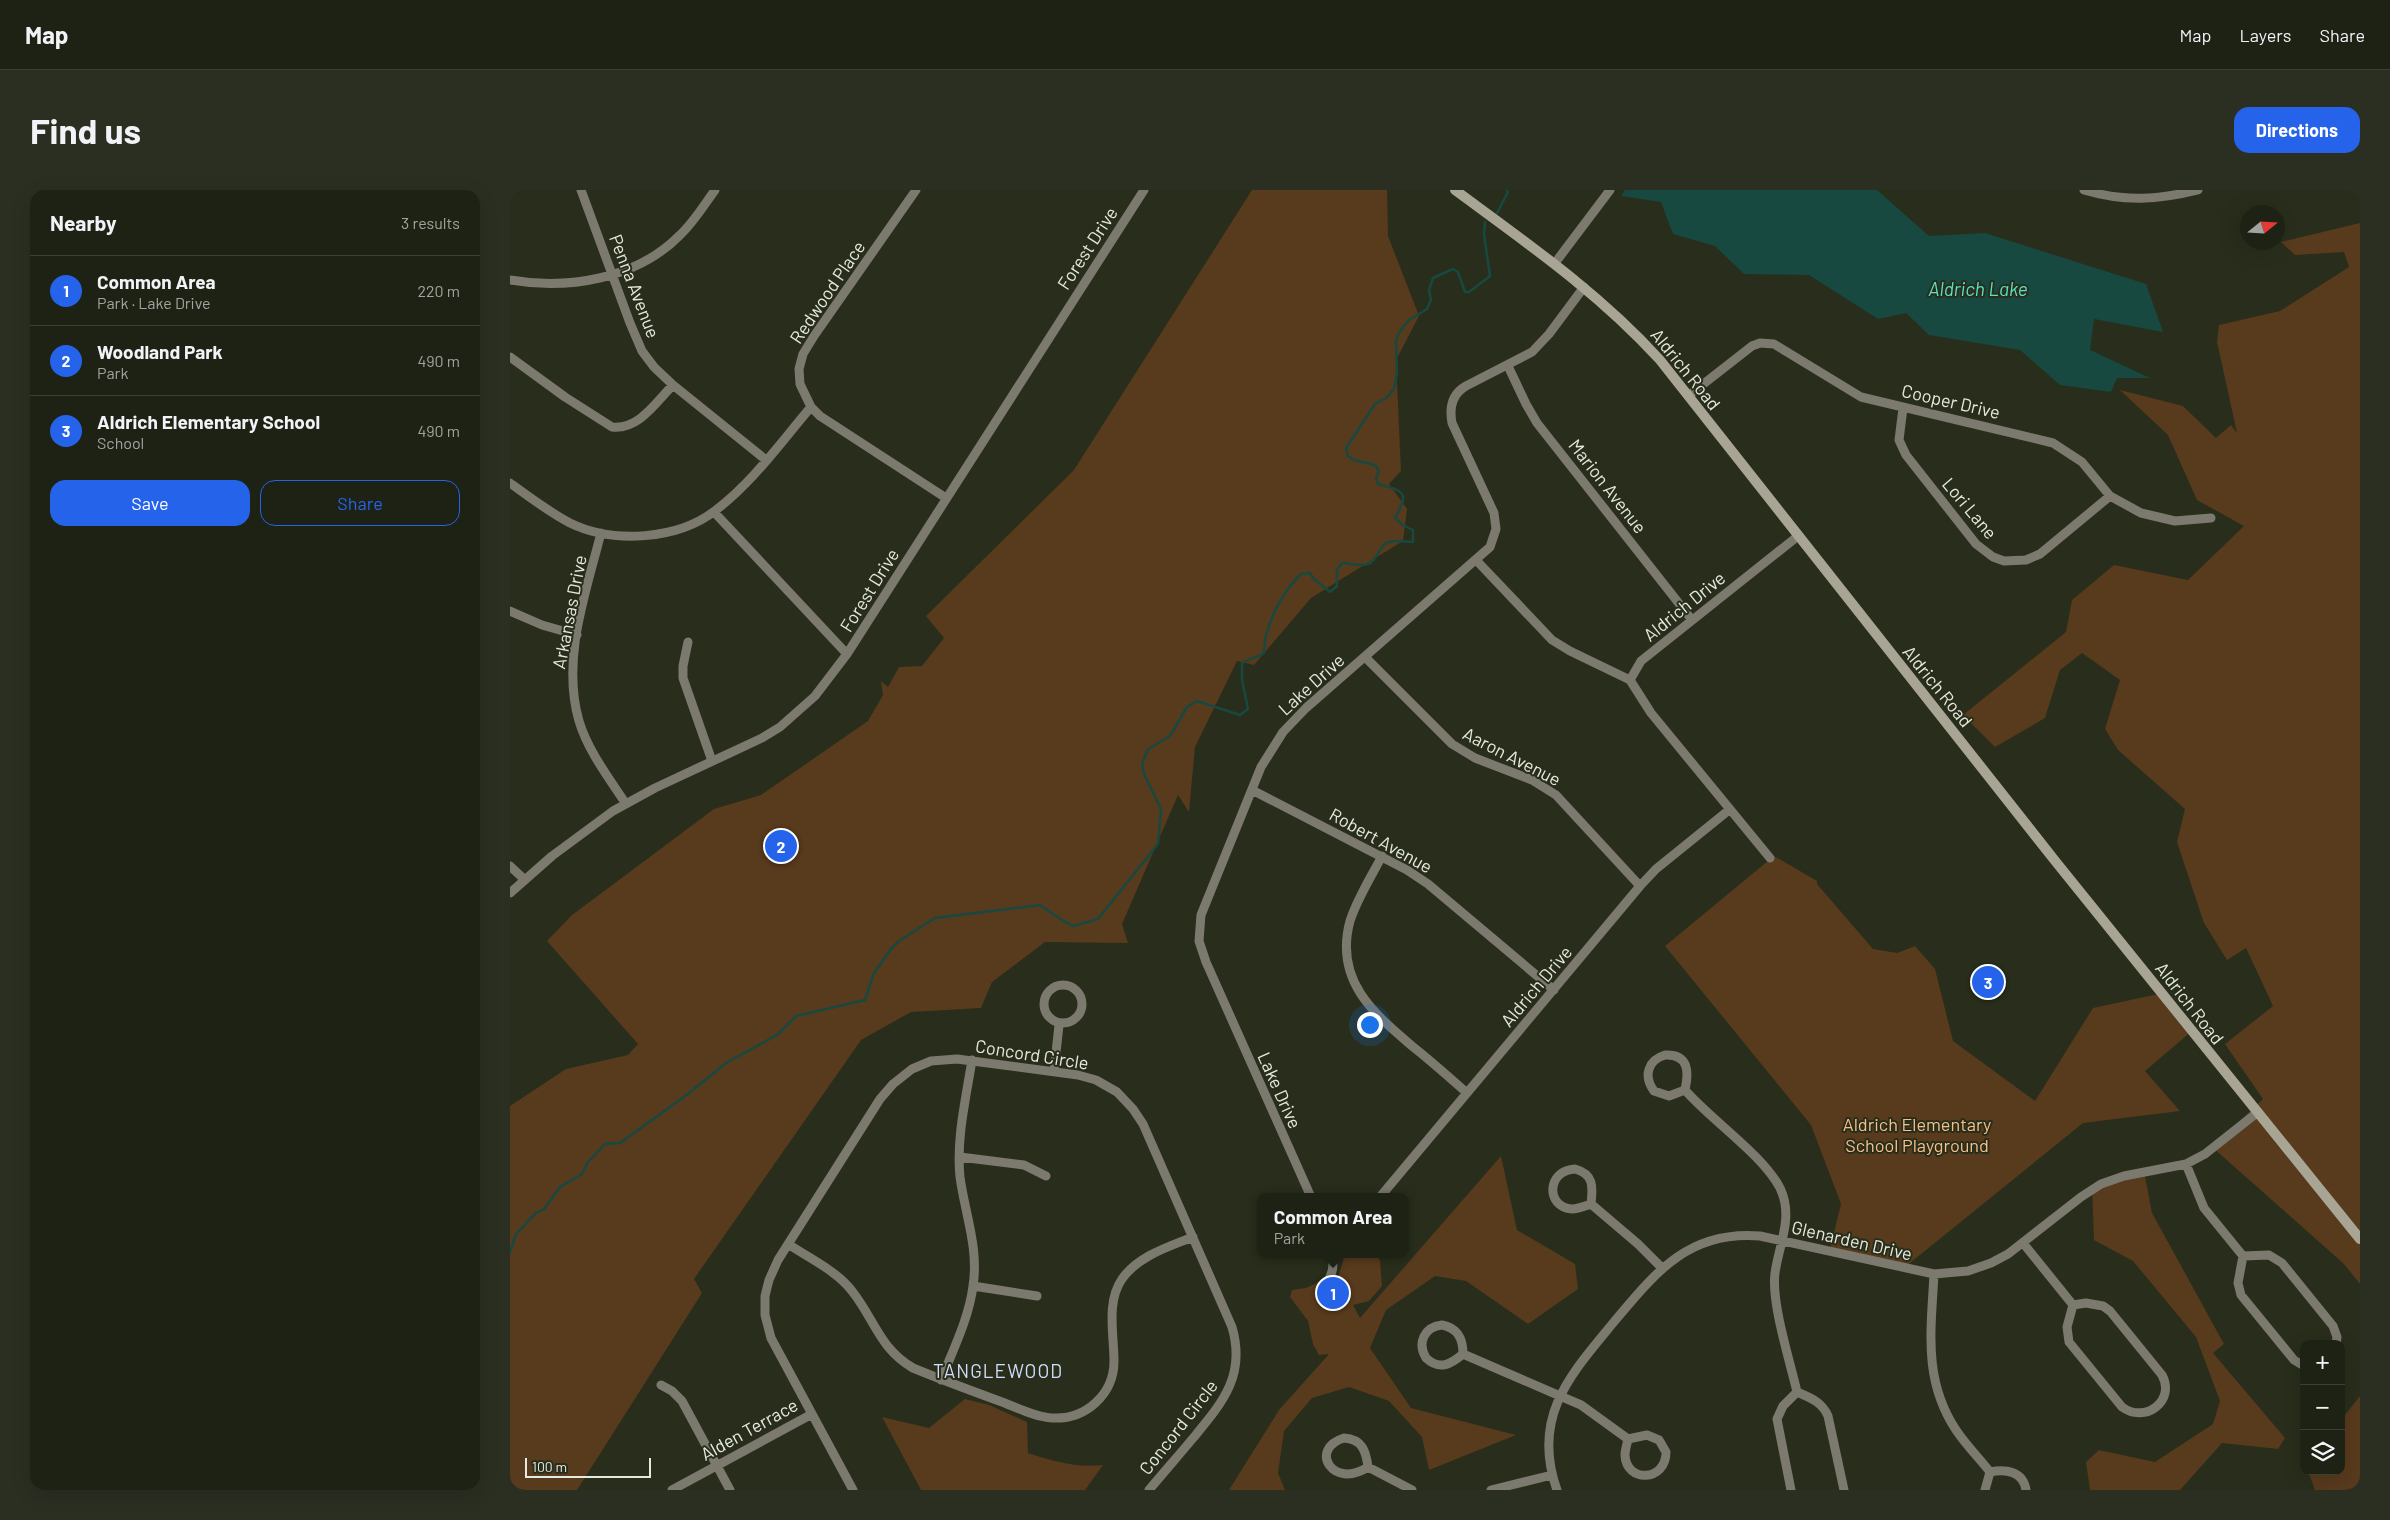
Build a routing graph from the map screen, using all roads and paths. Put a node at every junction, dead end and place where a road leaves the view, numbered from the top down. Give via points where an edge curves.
1 (581, 190) edge
2 (715, 190) edge
3 (916, 190) edge
4 (1144, 190) edge
5 (1455, 190) edge
6 (1610, 190) edge
7 (2084, 190) edge
8 (2198, 190) edge
9 (1555, 263) junction
10 (612, 275) junction
11 (510, 280) edge
12 (1584, 287) junction
13 (510, 357) edge
14 (1508, 366) junction
15 (673, 385) junction
16 (1688, 396) junction
17 (811, 407) junction
18 (1903, 408) junction
19 (766, 460) junction
20 (510, 483) edge
21 (2110, 496) junction
22 (946, 498) junction
23 (714, 512) junction
24 (2211, 518) dead end
25 (601, 532) junction
26 (1798, 536) junction
27 (1476, 560) junction
28 (510, 611) edge
29 (1692, 620) junction
30 (577, 635) junction
31 (688, 642) dead end
32 (847, 654) junction
33 (1365, 657) junction
34 (1630, 680) junction
35 (712, 762) junction
36 (1252, 790) junction
37 (626, 804) junction
38 (1729, 810) junction
39 (1382, 856) junction
40 (1770, 858) dead end
41 (510, 866) edge
42 (525, 880) junction
43 (1640, 886) junction
44 (510, 893) edge
45 (1554, 990) junction
46 (1059, 1025) junction
47 (972, 1060) junction
48 (1054, 1071) junction
49 (1685, 1090) junction
50 (1468, 1093) junction
51 (2258, 1112) junction
52 (960, 1157) junction
53 (2186, 1164) junction
54 (1046, 1176) dead end
55 (1309, 1193) edge
56 (1383, 1193) edge
57 (1591, 1204) junction
58 (1192, 1236) junction
59 (2360, 1239) edge
60 (1784, 1241) junction
61 (2022, 1243) junction
62 (788, 1244) junction
63 (2243, 1256) junction
64 (1333, 1258) edge
65 (1662, 1268) junction
66 (1934, 1274) junction
67 (1327, 1282) dead end
68 (973, 1286) junction
69 (1037, 1296) dead end
70 (2073, 1305) junction
71 (2336, 1340) edge
72 (1463, 1354) junction
73 (2300, 1364) edge
74 (942, 1380) junction
75 (660, 1384) dead end
76 (1797, 1392) junction
77 (1560, 1396) junction
78 (812, 1414) junction
79 (1628, 1439) junction
80 (717, 1465) junction
81 (1368, 1467) junction
82 (1990, 1472) junction
83 (1552, 1475) junction
84 (672, 1490) edge
85 (730, 1490) edge
86 (853, 1490) edge
87 (1149, 1490) edge
88 (1412, 1490) edge
89 (1491, 1490) edge
90 (1557, 1490) edge
91 (1791, 1490) edge
92 (1844, 1490) edge
93 (1985, 1490) edge
94 (2026, 1490) edge

1 - 10 street, Penna Avenue
2 - 10 street via 680,236 642,261
3 - 17 street, Redwood Place via 803,354 800,384
4 - 22 street, Forest Drive
5 - 9 main road, Aldrich Road
6 - 9 street
7 - 8 street via 2141,200
9 - 12 main road, Aldrich Road
10 - 11 street via 557,285
10 - 15 street, Penna Avenue via 642,351
12 - 14 street, Lake Drive via 1540,346
12 - 16 main road, Aldrich Road via 1638,335
13 - 15 street via 612,427 626,427 638,421
14 - 27 street, Lake Drive via 1462,388 1454,397 1451,409 1452,423 1492,507 1496,523 1490,547
14 - 29 street, Marion Avenue via 1537,423
15 - 19 street, Penna Avenue
16 - 18 street, Cooper Drive via 1752,346 1767,343 1780,346 1854,394
16 - 26 main road, Aldrich Road
17 - 19 street
17 - 22 street, Redwood Place
18 - 21 street, Cooper Drive via 2053,442 2082,462
18 - 21 street, Lori Lane via 1899,440 1906,455 1976,544 1993,557 2014,562 2035,557
19 - 23 street
20 - 25 street via 571,523
21 - 24 street, Cooper Drive via 2157,518 2189,521
22 - 32 street, Forest Drive
23 - 25 street via 680,529 651,535
23 - 32 street
25 - 30 street, Arkansas Drive
26 - 29 street, Aldrich Drive
26 - 51 main road, Aldrich Road
27 - 33 street, Lake Drive
27 - 34 street via 1552,640
28 - 30 street
29 - 34 street, Aldrich Drive via 1641,661
30 - 37 street, Arkansas Drive via 572,669 579,722 596,758
31 - 35 street via 683,678
32 - 35 street, Forest Drive via 815,696 780,727
33 - 36 street, Lake Drive via 1283,732 1266,758
33 - 43 street, Aaron Avenue via 1452,744 1475,758 1532,780 1556,795
34 - 38 street via 1651,713
35 - 37 street, Forest Drive
36 - 39 street, Robert Avenue
36 - 55 street, Lake Drive via 1203,907 1199,941
37 - 42 street, Forest Drive via 586,830
38 - 40 street
38 - 43 street, Aldrich Drive via 1656,869
39 - 45 street, Robert Avenue via 1428,884
39 - 50 street via 1350,922 1348,945 1354,981 1378,1017
41 - 42 street
42 - 44 street, Forest Drive
43 - 45 street, Aldrich Drive
45 - 50 street, Aldrich Drive
46 - 46 street via 1076,1018 1082,1006 1076,990 1064,985 1051,989 1044,1003 1048,1016
46 - 48 street
47 - 48 street, Concord Circle
47 - 52 street
47 - 62 street, Concord Circle via 950,1058 931,1061 912,1069 893,1084
48 - 58 street, Concord Circle via 1103,1083 1133,1109 1143,1124
49 - 49 street via 1669,1096 1654,1091 1648,1078 1654,1060 1670,1055 1683,1061 1688,1074
49 - 60 street via 1771,1174 1786,1207
50 - 56 street, Aldrich Drive
51 - 53 street, Glenarden Drive via 2211,1150
51 - 59 main road, Aldrich Road
52 - 54 street via 1024,1165
52 - 68 street via 960,1177 975,1255
53 - 61 street, Glenarden Drive via 2124,1176 2101,1184
53 - 63 street via 2204,1208
57 - 57 street via 1571,1209 1559,1204 1553,1189 1558,1175 1569,1169 1586,1173 1592,1184
57 - 65 street
58 - 74 street via 1140,1260 1120,1280 1113,1301 1113,1375 1107,1390 1090,1408 1067,1418 1044,1417
58 - 87 street, Concord Circle via 1232,1327 1236,1366 1223,1402
60 - 65 street, Glenarden Drive via 1746,1235 1719,1238 1695,1246
60 - 66 street, Glenarden Drive
60 - 76 street via 1775,1275 1776,1296
61 - 66 street, Glenarden Drive via 1981,1267
61 - 70 street
62 - 74 street via 844,1282 892,1354 913,1368
62 - 78 street, Alden Terrace via 768,1280 765,1315 775,1347
63 - 71 street via 2268,1255 2282,1262 2333,1326
63 - 73 street via 2238,1283 2241,1295
64 - 67 street via 1331,1277
65 - 77 street, Glenarden Drive via 1576,1367
66 - 82 street via 1930,1349 1934,1382 1945,1412 1957,1432
68 - 69 street
68 - 74 street via 970,1304
70 - 70 street via 2095,1304 2110,1310 2164,1379 2165,1395 2157,1406 2140,1414 2133,1414 2122,1407 2069,1342 2067,1327
72 - 72 street via 1447,1365 1437,1365 1423,1354 1423,1338 1431,1328 1449,1326 1460,1337
72 - 77 street
75 - 80 street via 682,1401
76 - 91 street via 1777,1419
76 - 92 street via 1819,1403 1828,1416
77 - 79 street via 1592,1411
77 - 83 street, Glenarden Drive via 1552,1416 1549,1440
78 - 80 street, Alden Terrace
78 - 86 street
79 - 79 street via 1627,1462 1633,1471 1649,1476 1659,1471 1666,1458 1662,1443 1647,1435
80 - 84 street, Alden Terrace
80 - 85 street
81 - 81 street via 1355,1477 1341,1478 1329,1470 1327,1453 1338,1440 1351,1439 1365,1450
81 - 88 street
82 - 93 street
82 - 94 street via 2015,1473
83 - 89 street
83 - 90 street, Glenarden Drive

